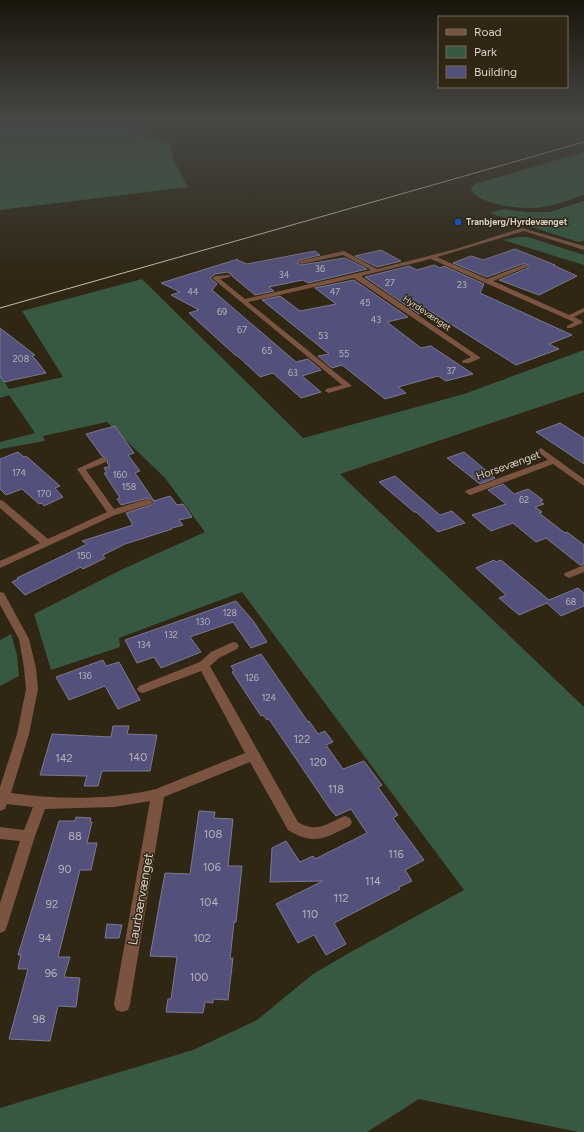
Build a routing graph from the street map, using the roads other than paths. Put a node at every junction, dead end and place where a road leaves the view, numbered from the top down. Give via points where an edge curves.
1 (583, 247) edge
2 (432, 257) junction
3 (301, 262) dead end
4 (525, 266) dead end
5 (376, 271) junction
6 (228, 276) dead end
7 (356, 276) junction
8 (488, 281) junction
9 (244, 301) junction
10 (584, 310) edge
11 (569, 316) junction
12 (569, 327) dead end
13 (466, 362) dead end
14 (329, 391) dead end
15 (541, 451) dead end
16 (103, 460) dead end
17 (554, 462) junction
18 (584, 483) edge
19 (470, 492) dead end
20 (148, 502) dead end
21 (0, 503) edge
22 (112, 513) junction
23 (46, 543) junction
24 (0, 565) edge
25 (584, 568) edge
26 (569, 575) dead end
27 (0, 595) edge
28 (233, 646) dead end
29 (204, 665) junction
30 (143, 689) dead end
31 (253, 755) junction
32 (158, 794) junction
33 (1, 801) edge
34 (41, 803) junction
35 (345, 822) dead end
36 (0, 833) edge
37 (28, 836) junction
38 (0, 926) edge
39 (122, 1004) dead end

1 - 2 street via 524,229
2 - 5 street
2 - 8 street
3 - 5 street via 344,253
4 - 8 street
5 - 7 street
6 - 9 street via 215,278
7 - 9 street
7 - 13 street, Hyrdevænget via 477,358
8 - 11 street
9 - 14 street via 348,386
10 - 11 street
11 - 12 street via 580,322
15 - 17 street, Horsevænget
16 - 22 street via 81,469
17 - 18 street, Horsevænget
17 - 19 street, Horsevænget
20 - 22 street
21 - 23 street
22 - 23 street
23 - 24 street
25 - 26 street
27 - 33 street via 24,639 32,689 24,734
28 - 29 street via 215,655
29 - 30 street
29 - 31 street
31 - 32 street
31 - 35 street via 292,826 304,833 322,833
32 - 34 street via 135,801 115,803
32 - 39 street, Laurbærvænget
33 - 34 street
34 - 37 street
36 - 37 street
37 - 38 street

